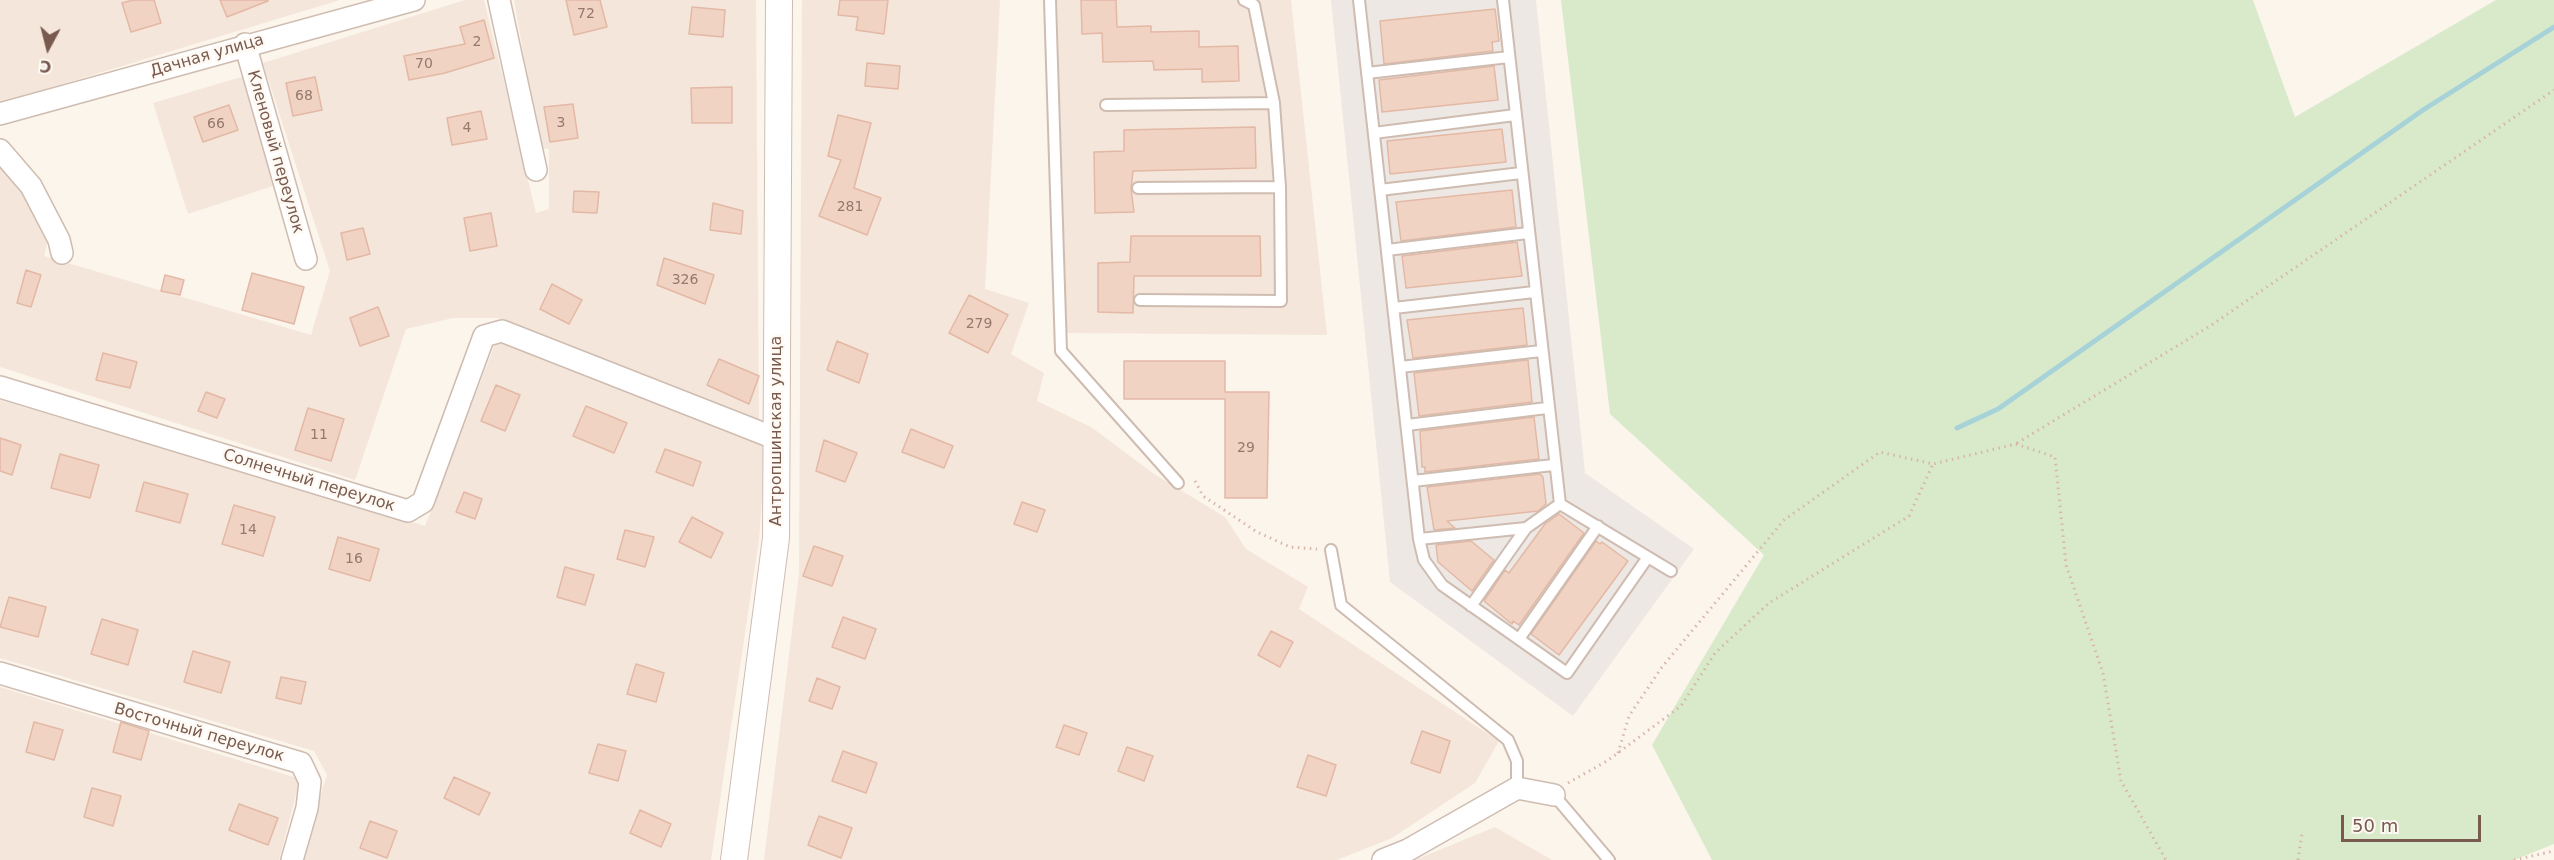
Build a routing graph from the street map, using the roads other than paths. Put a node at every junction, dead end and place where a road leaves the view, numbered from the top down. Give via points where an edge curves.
1 (414, 0) edge
2 (499, 0) edge
3 (779, 0) edge
4 (1050, 0) edge
5 (1244, 0) edge
6 (1359, 0) edge
7 (1503, 0) edge
8 (245, 44) junction
9 (1509, 57) junction
10 (1367, 73) junction
11 (1274, 103) junction
12 (1106, 105) dead end
13 (0, 114) edge
14 (1515, 115) junction
15 (1374, 133) junction
16 (0, 150) edge
17 (536, 170) dead end
18 (1521, 173) junction
19 (1280, 187) junction
20 (1138, 188) dead end
21 (1380, 190) junction
22 (1528, 232) junction
23 (1387, 250) junction
24 (62, 253) dead end
25 (306, 259) dead end
26 (1534, 292) junction
27 (1140, 300) dead end
28 (1394, 308) junction
29 (1541, 351) junction
30 (1400, 367) junction
31 (0, 387) edge
32 (1547, 408) junction
33 (1407, 425) junction
34 (777, 439) junction
35 (1553, 465) junction
36 (1413, 481) junction
37 (1178, 483) dead end
38 (1560, 504) junction
39 (1598, 526) junction
40 (1526, 528) junction
41 (1419, 538) junction
42 (1331, 550) road end
43 (1648, 557) junction
44 (1671, 571) dead end
45 (1471, 606) junction
46 (1519, 639) junction
47 (0, 673) edge
48 (1517, 788) junction
49 (1554, 795) joint
50 (292, 860) edge
51 (734, 860) edge
52 (1383, 860) edge
53 (1609, 860) edge

1 - 8 street, Дачная улица
2 - 17 street
3 - 34 street, Антропшинская улица
4 - 37 lane via 1061,351
5 - 11 lane via 1254,5
6 - 10 lane
7 - 9 lane
8 - 13 street, Дачная улица
8 - 25 street, Кленовый переулок
9 - 10 lane
9 - 14 lane
10 - 15 lane
11 - 12 lane
11 - 19 lane
14 - 15 lane
14 - 18 lane
15 - 21 lane
16 - 24 street via 31,186
18 - 21 lane
18 - 22 lane
19 - 20 lane
19 - 27 lane via 1281,301
21 - 23 lane
22 - 23 lane
22 - 26 lane
23 - 28 lane
26 - 28 lane
26 - 29 lane
28 - 30 lane
29 - 30 lane
29 - 32 lane
30 - 33 lane
31 - 34 street, Солнечный переулок via 408,511 423,502 484,336 502,331
32 - 33 lane
32 - 35 lane
33 - 36 lane
34 - 51 street, Антропшинская улица via 776,538
35 - 36 lane
35 - 38 lane
36 - 41 lane
38 - 39 lane
38 - 40 lane
39 - 43 lane
39 - 46 lane
40 - 41 lane
40 - 45 lane
41 - 45 lane via 1424,560 1442,585
42 - 48 lane via 1341,605 1508,740 1516,761
43 - 44 lane
43 - 46 lane via 1567,673
45 - 46 lane
47 - 50 street, Восточный переулок via 302,763 310,782
48 - 49 street
48 - 52 street via 1408,850
49 - 53 lane

